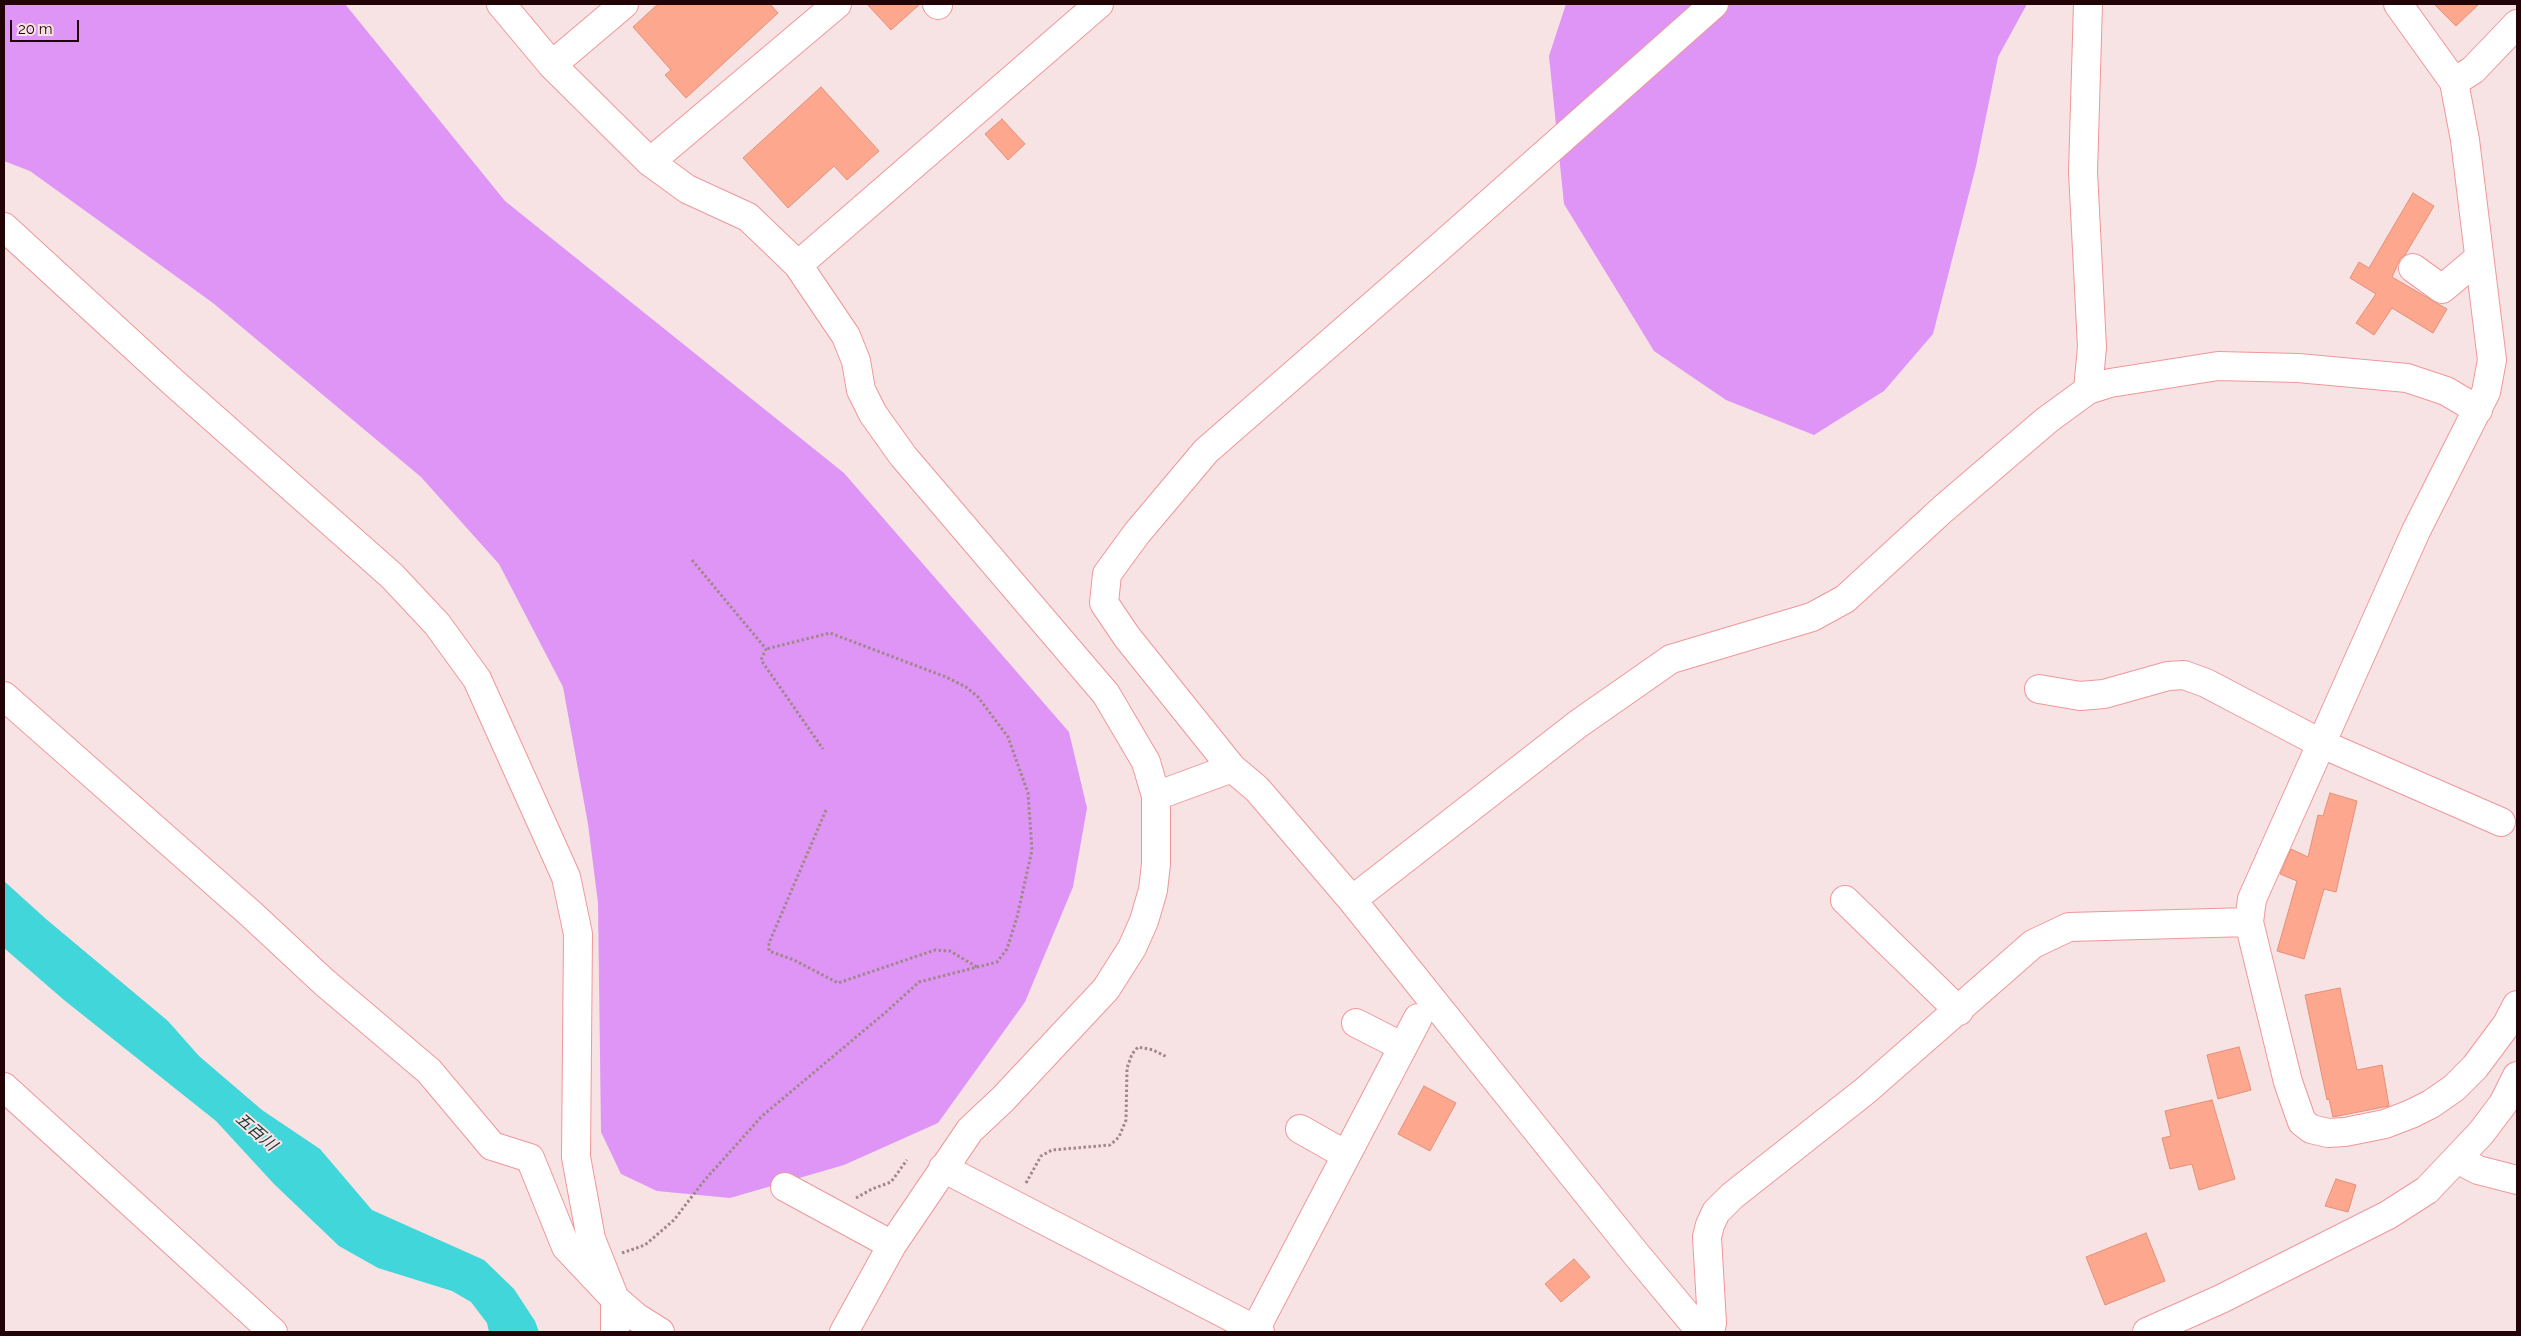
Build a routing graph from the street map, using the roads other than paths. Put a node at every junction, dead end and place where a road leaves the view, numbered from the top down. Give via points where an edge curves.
1 (500, 4) edge
2 (624, 4) edge
3 (836, 4) edge
4 (1099, 4) edge
5 (1714, 4) edge
6 (2088, 4) edge
7 (2398, 4) edge
8 (2517, 24) edge
9 (552, 65) junction
10 (2454, 82) junction
11 (650, 162) junction
12 (4, 227) edge
13 (2479, 258) junction
14 (798, 265) junction
15 (2413, 268) dead end
16 (2088, 390) junction
17 (2478, 410) junction
18 (2039, 688) dead end
19 (4, 696) edge
20 (2322, 744) junction
21 (1232, 768) junction
22 (1156, 796) junction
23 (2501, 822) dead end
24 (1352, 900) junction
25 (1845, 900) dead end
26 (2249, 922) junction
27 (2517, 1005) edge
28 (1959, 1011) junction
29 (1418, 1018) dead end
30 (1356, 1023) dead end
31 (1403, 1047) junction
32 (2517, 1076) edge
33 (4, 1088) edge
34 (1300, 1129) dead end
35 (1346, 1155) junction
36 (2459, 1160) junction
37 (943, 1168) junction
38 (2517, 1180) edge
39 (784, 1187) dead end
40 (892, 1245) junction
41 (616, 1299) junction
42 (1258, 1331) edge
43 (273, 1332) edge
44 (615, 1332) edge
45 (660, 1332) edge
46 (844, 1332) edge
47 (1701, 1332) edge
48 (1710, 1332) edge
49 (2147, 1332) edge

1 - 9 street
2 - 9 street
3 - 11 street
4 - 14 street
5 - 21 street via 1206,451 1107,574 1104,602 1127,637
6 - 16 street via 2083,172 2092,347
7 - 10 street
8 - 10 street via 2473,70
9 - 11 street
10 - 13 street via 2465,140
11 - 14 street via 687,189 748,217
12 - 41 street via 392,576 436,624 477,679 566,877 578,934 576,1156 591,1239
13 - 15 street via 2442,290
13 - 17 street via 2492,360 2486,392
14 - 22 street via 846,336 856,361 861,390 872,414 903,456 1106,694 1146,762
16 - 17 street via 2110,383 2218,366 2298,368 2407,378 2446,391
16 - 24 street via 1943,509 1845,599 1812,616 1671,659 1578,724
17 - 20 street via 2416,531
18 - 20 street via 2080,696 2104,694 2168,676 2184,675 2206,683
19 - 41 street via 244,907 324,982 429,1071 492,1146 530,1158 566,1247
20 - 23 street
20 - 26 street via 2252,900
21 - 22 street
21 - 24 street via 1257,789
22 - 37 street via 1153,890 1132,948 1106,989 970,1130
24 - 47 street
25 - 28 street
26 - 27 street via 2288,1082 2302,1122 2311,1129 2328,1133 2361,1129 2411,1114 2431,1104 2454,1088 2475,1066 2507,1024
26 - 28 street via 2069,926 2033,944
28 - 48 street via 1865,1092 1716,1212 1707,1237
29 - 31 street
30 - 31 street
31 - 35 street
32 - 36 street via 2503,1104
33 - 43 street
34 - 35 street
35 - 42 street
36 - 38 street via 2478,1170
36 - 49 street via 2427,1190 2388,1215 2221,1299
37 - 40 street
37 - 42 street
39 - 40 street
40 - 46 street
41 - 44 street
41 - 45 street via 636,1318

